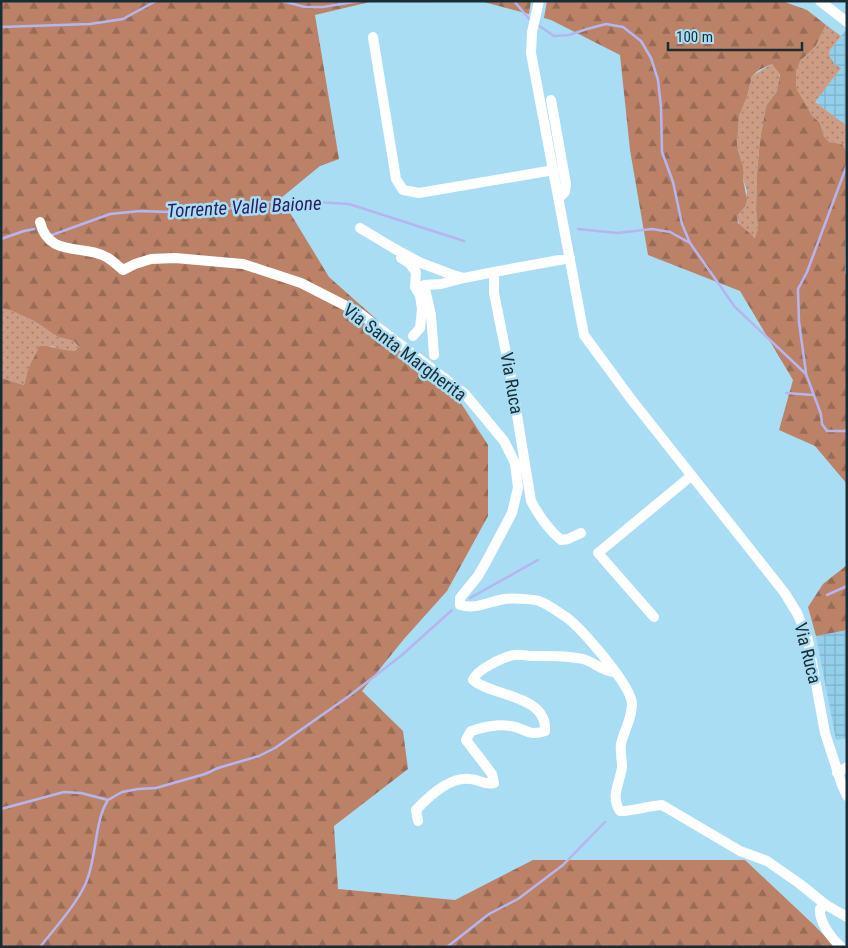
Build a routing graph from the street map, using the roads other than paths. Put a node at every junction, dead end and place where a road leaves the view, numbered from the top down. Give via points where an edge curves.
1 (539, 1) edge
2 (820, 1) edge
3 (847, 22) edge
4 (373, 37) dead end
5 (551, 100) dead end
6 (554, 170) junction
7 (559, 198) junction
8 (40, 222) dead end
9 (360, 228) dead end
10 (384, 242) junction
11 (570, 258) junction
12 (494, 272) junction
13 (464, 278) junction
14 (413, 336) dead end
15 (434, 355) dead end
16 (691, 476) junction
17 (581, 532) dead end
18 (654, 616) dead end
19 (614, 672) junction
20 (847, 767) edge
21 (838, 773) junction
22 (847, 796) edge
23 (418, 821) dead end
24 (826, 905) junction
25 (847, 917) edge
26 (841, 947) edge

1 - 6 street, Via Ruca via 531,53
2 - 3 street
4 - 6 street via 396,179 403,190 419,193
5 - 7 street, Via Ruca via 566,184 565,192
6 - 7 street, Via Ruca
7 - 11 street, Via Ruca
8 - 19 street, Via Santa Margherita via 43,232 53,243 70,250 107,257 123,270 151,259 175,258 243,264 301,283 358,312 465,394 504,441 515,463 518,488 512,513 486,562 460,598 460,605 477,606 507,598 539,601 567,618 611,664
9 - 10 street
10 - 13 street via 421,263
10 - 14 street via 416,272 415,287 422,309 420,328
11 - 12 street
11 - 16 street, Via Ruca via 584,335
12 - 13 street
12 - 17 street, Via Ruca via 494,293 512,378 531,501 538,515 561,540
13 - 15 street via 424,285 431,315
16 - 18 street via 598,553
16 - 21 street, Via Ruca via 798,613 807,635 825,733
19 - 23 street via 568,656 515,655 474,675 473,680 478,685 531,704 546,724 545,731 527,733 513,726 491,725 471,730 466,740 492,774 494,783 470,779 443,787 416,810
19 - 24 street, Via Santa Margherita via 632,701 632,715 621,744 622,768 614,798 620,811 662,806 740,851 767,861
20 - 21 street
21 - 22 street, Via Ruca
24 - 25 street
24 - 26 street via 820,909 820,916

